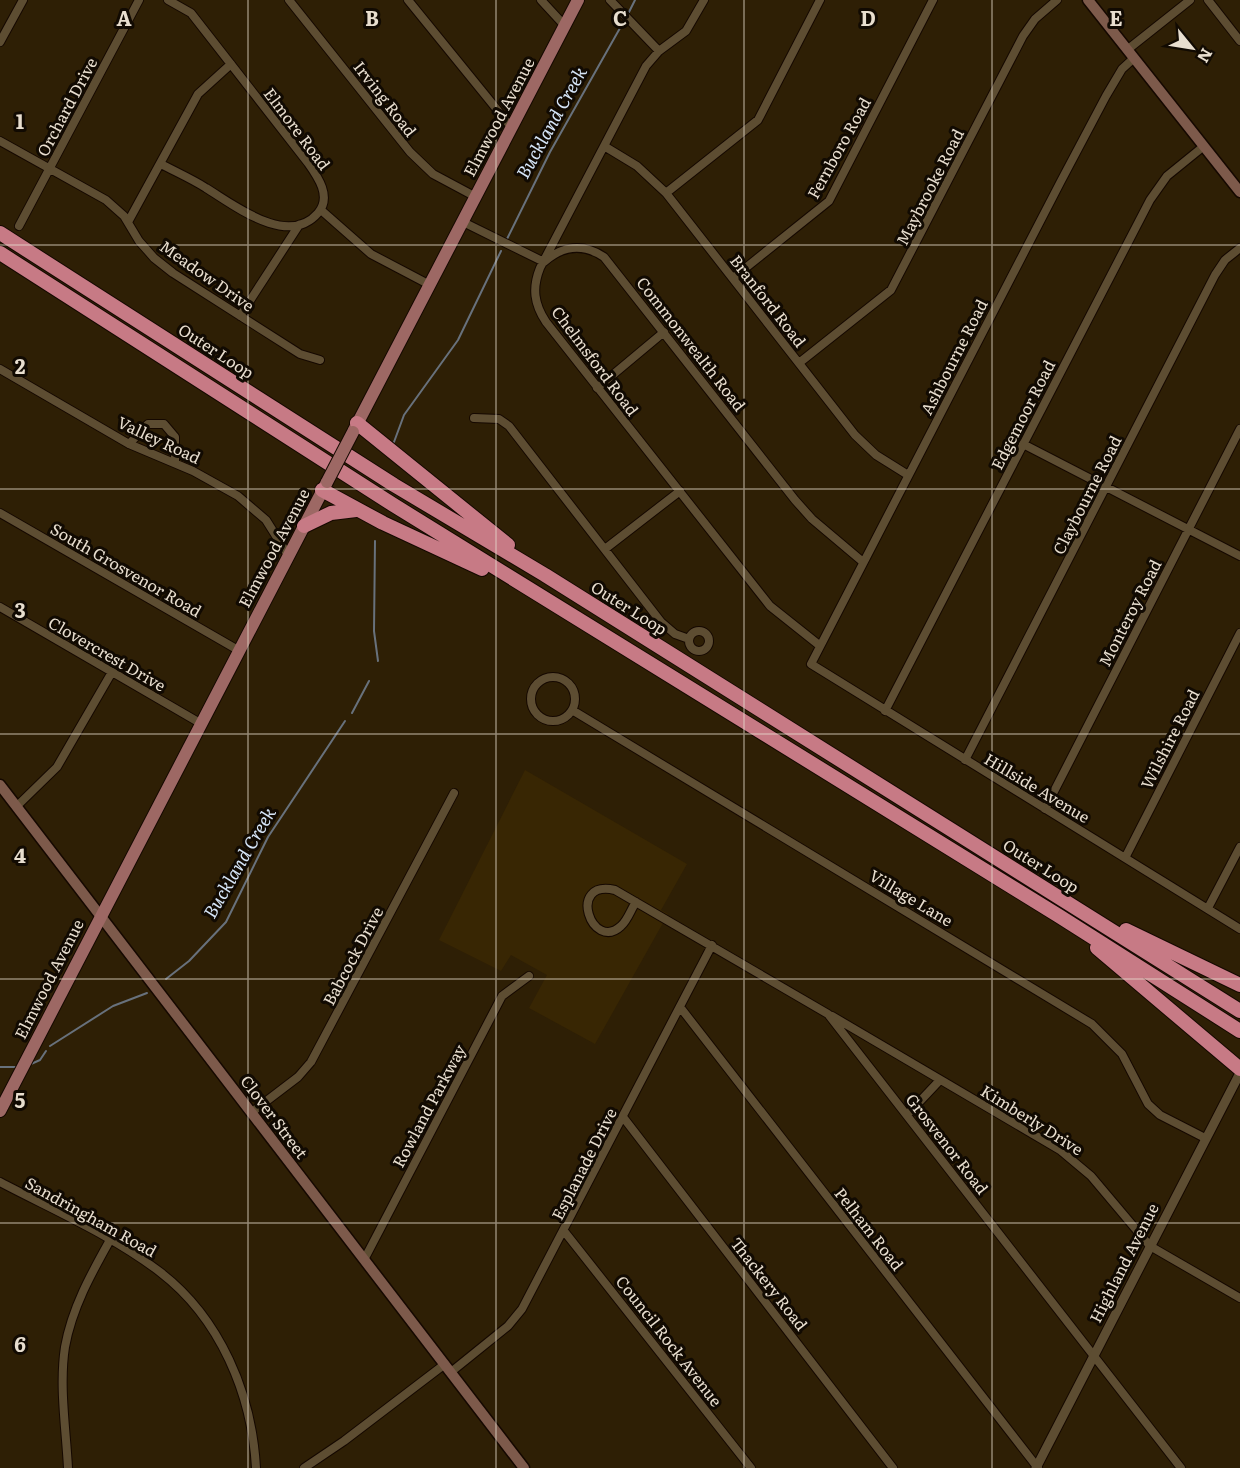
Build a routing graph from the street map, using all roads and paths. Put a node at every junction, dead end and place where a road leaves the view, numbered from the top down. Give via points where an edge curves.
1 (22, 0) edge
2 (138, 0) edge
3 (168, 0) edge
4 (289, 0) edge
5 (408, 0) edge
6 (541, 0) edge
7 (578, 0) edge
8 (610, 0) edge
9 (704, 0) edge
10 (820, 0) edge
11 (933, 0) edge
12 (1056, 0) edge
13 (1088, 0) edge
14 (1190, 0) edge
15 (1208, 0) edge
16 (565, 26) junction
17 (1240, 41) edge
18 (0, 42) edge
19 (659, 51) junction
20 (1130, 54) junction
21 (231, 64) junction
22 (512, 128) junction
23 (0, 141) edge
24 (604, 146) junction
25 (1204, 146) junction
26 (161, 164) junction
27 (50, 167) junction
28 (1240, 192) edge
29 (666, 193) junction
30 (476, 197) junction
31 (321, 210) junction
32 (129, 222) junction
33 (462, 222) junction
34 (299, 225) junction
35 (19, 226) dead end
36 (0, 233) edge
37 (1240, 248) edge
38 (0, 253) edge
39 (544, 262) junction
40 (733, 278) junction
41 (430, 285) junction
42 (240, 316) junction
43 (664, 332) junction
44 (320, 360) dead end
45 (799, 363) junction
46 (0, 369) edge
47 (597, 388) junction
48 (474, 418) dead end
49 (355, 428) junction
50 (1240, 429) edge
51 (129, 444) junction
52 (1023, 444) junction
53 (175, 463) junction
54 (909, 475) junction
55 (325, 486) junction
56 (1106, 487) junction
57 (680, 491) junction
58 (358, 510) junction
59 (0, 513) edge
60 (304, 526) junction
61 (1188, 529) junction
62 (605, 549) junction
63 (288, 555) junction
64 (1240, 555) edge
65 (863, 562) junction
66 (545, 574) junction
67 (538, 594) junction
68 (0, 608) edge
69 (1240, 633) edge
70 (689, 639) dead end
71 (819, 645) junction
72 (238, 650) junction
73 (820, 670) joint
74 (111, 672) junction
75 (572, 710) junction
76 (885, 711) junction
77 (200, 723) junction
78 (965, 760) junction
79 (0, 784) edge
80 (454, 793) dead end
81 (17, 806) junction
82 (1045, 809) junction
83 (1240, 847) edge
84 (1125, 858) junction
85 (636, 902) junction
86 (1067, 902) junction
87 (1208, 908) junction
88 (100, 915) junction
89 (1059, 916) junction
90 (1240, 929) edge
91 (712, 945) junction
92 (529, 976) dead end
93 (1240, 985) edge
94 (680, 1007) junction
95 (1240, 1011) edge
96 (828, 1014) junction
97 (1240, 1031) edge
98 (1240, 1071) edge
99 (940, 1080) junction
100 (0, 1111) edge
101 (252, 1112) junction
102 (907, 1115) junction
103 (623, 1117) junction
104 (1205, 1138) junction
105 (0, 1182) edge
106 (564, 1231) junction
107 (110, 1240) junction
108 (1150, 1246) junction
109 (365, 1258) junction
110 (1240, 1298) edge
111 (1094, 1356) junction
112 (448, 1368) junction
113 (68, 1468) edge
114 (256, 1468) edge
115 (304, 1468) edge
116 (524, 1468) edge
117 (751, 1468) edge
118 (893, 1468) edge
119 (1037, 1468) edge
120 (1181, 1468) edge

1 - 18 street
2 - 27 street, Orchard Drive
3 - 21 street, Elmore Road via 191,13
4 - 30 street, Irving Road via 410,152 434,174
5 - 22 street
6 - 16 street
7 - 16 main road, Elmwood Avenue
8 - 19 street
9 - 19 street, Chelmsford Road via 686,31
10 - 29 street via 758,120
11 - 40 street, Fernboro Road via 829,201
12 - 45 street, Maybrooke Road via 1023,36 891,290
13 - 20 main road
14 - 20 street, Ashbourne Road
15 - 17 street
16 - 22 main road, Elmwood Avenue
19 - 24 street, Chelmsford Road via 646,66
20 - 25 main road
20 - 54 street, Ashbourne Road
21 - 26 street via 198,94
21 - 31 street, Elmore Road via 315,172 324,192
22 - 30 main road, Elmwood Avenue
23 - 27 street, Meadow Drive
24 - 29 street, Branford Road via 637,166
24 - 39 street, Chelmsford Road
25 - 28 main road
25 - 52 street, Edgemoor Road via 1167,176 1150,200
26 - 32 street
26 - 34 street via 255,219
27 - 32 street, Meadow Drive via 106,200
27 - 35 street, Orchard Drive
29 - 40 street, Branford Road
30 - 33 main road, Elmwood Avenue
31 - 34 street
31 - 41 street via 371,254
32 - 42 street, Meadow Drive via 154,258
33 - 39 street
33 - 41 main road, Elmwood Avenue
34 - 42 street
36 - 66 highway, Outer Loop via 394,485
37 - 56 street, Claybourne Road via 1215,275
38 - 67 highway, Outer Loop
39 - 43 street, Commonwealth Road via 567,248 598,253
39 - 47 street, Chelmsford Road via 535,286 538,310
40 - 45 street, Branford Road
41 - 49 main road, Elmwood Avenue
42 - 44 street, Meadow Drive via 300,354
43 - 47 street
43 - 65 street, Commonwealth Road via 795,500
45 - 54 street, Branford Road via 855,435 876,455
46 - 51 street, Valley Road
47 - 57 street, Chelmsford Road
48 - 62 street via 499,419 508,426
49 - 55 main road, Elmwood Avenue, bridge
49 - 66 highway
50 - 61 street, Monteroy Road
51 - 53 street, Valley Road
51 - 53 street via 148,424 164,424 175,437
52 - 56 street
52 - 76 street, Edgemoor Road
53 - 63 street, Valley Road via 221,485 254,508
54 - 65 street, Ashbourne Road
55 - 58 highway
55 - 60 main road, Elmwood Avenue
56 - 61 street
56 - 78 street, Claybourne Road
57 - 62 street
57 - 71 street, Chelmsford Road via 770,606
58 - 60 highway via 338,511
58 - 67 highway
59 - 72 street, South Grosvenor Road
60 - 63 main road, Elmwood Avenue
61 - 64 street
61 - 82 street, Monteroy Road
62 - 70 street via 661,622
63 - 72 main road, Elmwood Avenue
65 - 71 street, Ashbourne Road
66 - 86 highway, Outer Loop
67 - 89 highway, Outer Loop
68 - 74 street, Clovercrest Drive
69 - 84 street, Wilshire Road
71 - 73 street, Ashbourne Road via 811,664
72 - 77 main road, Elmwood Avenue
73 - 76 street, Hillside Avenue
74 - 77 street, Clovercrest Drive
74 - 81 street via 57,767
75 - 75 street via 575,696 569,684 549,678 537,684 532,705 540,717 554,721 568,716
75 - 104 street, Village Lane via 1092,1024 1122,1054 1148,1104
76 - 78 street, Hillside Avenue
77 - 88 main road, Elmwood Avenue
78 - 82 street, Hillside Avenue
79 - 81 main road, Clover Street
80 - 101 street, Babcock Drive via 311,1062 298,1077
81 - 88 main road, Clover Street
82 - 84 street, Hillside Avenue
83 - 87 street
84 - 87 street, Hillside Avenue
85 - 85 street, Grosvenor Road via 615,890 600,889 588,902 587,912 591,923 611,931 620,927
85 - 91 street, Grosvenor Road
86 - 93 highway
86 - 95 highway, Outer Loop
87 - 90 street, Hillside Avenue
88 - 100 main road, Elmwood Avenue
88 - 101 main road, Clover Street
89 - 97 highway, Outer Loop
89 - 98 highway
91 - 94 street, Esplanade Drive
91 - 96 street, Grosvenor Road
92 - 109 street, Rowland Parkway via 502,996
94 - 103 street, Esplanade Drive
94 - 119 street, Pelham Road
96 - 99 street, Kimberly Drive
96 - 102 street, Grosvenor Road
98 - 104 street, Highland Avenue
99 - 102 street
99 - 108 street, Kimberly Drive via 1073,1159
101 - 109 main road, Clover Street
102 - 111 street, Grosvenor Road
103 - 106 street, Esplanade Drive
103 - 118 street, Thackery Road
104 - 108 street, Highland Avenue
105 - 107 street, Sandringham Road
106 - 112 street, Esplanade Drive via 522,1310 508,1326
106 - 117 street, Council Rock Avenue
107 - 113 street via 82,1292 65,1347
107 - 114 street, Sandringham Road via 171,1281 216,1335 246,1404
108 - 110 street
108 - 111 street, Highland Avenue
109 - 112 main road, Clover Street
111 - 119 street, Highland Avenue
111 - 120 street, Grosvenor Road
112 - 115 street, Esplanade Drive
112 - 116 main road, Clover Street

